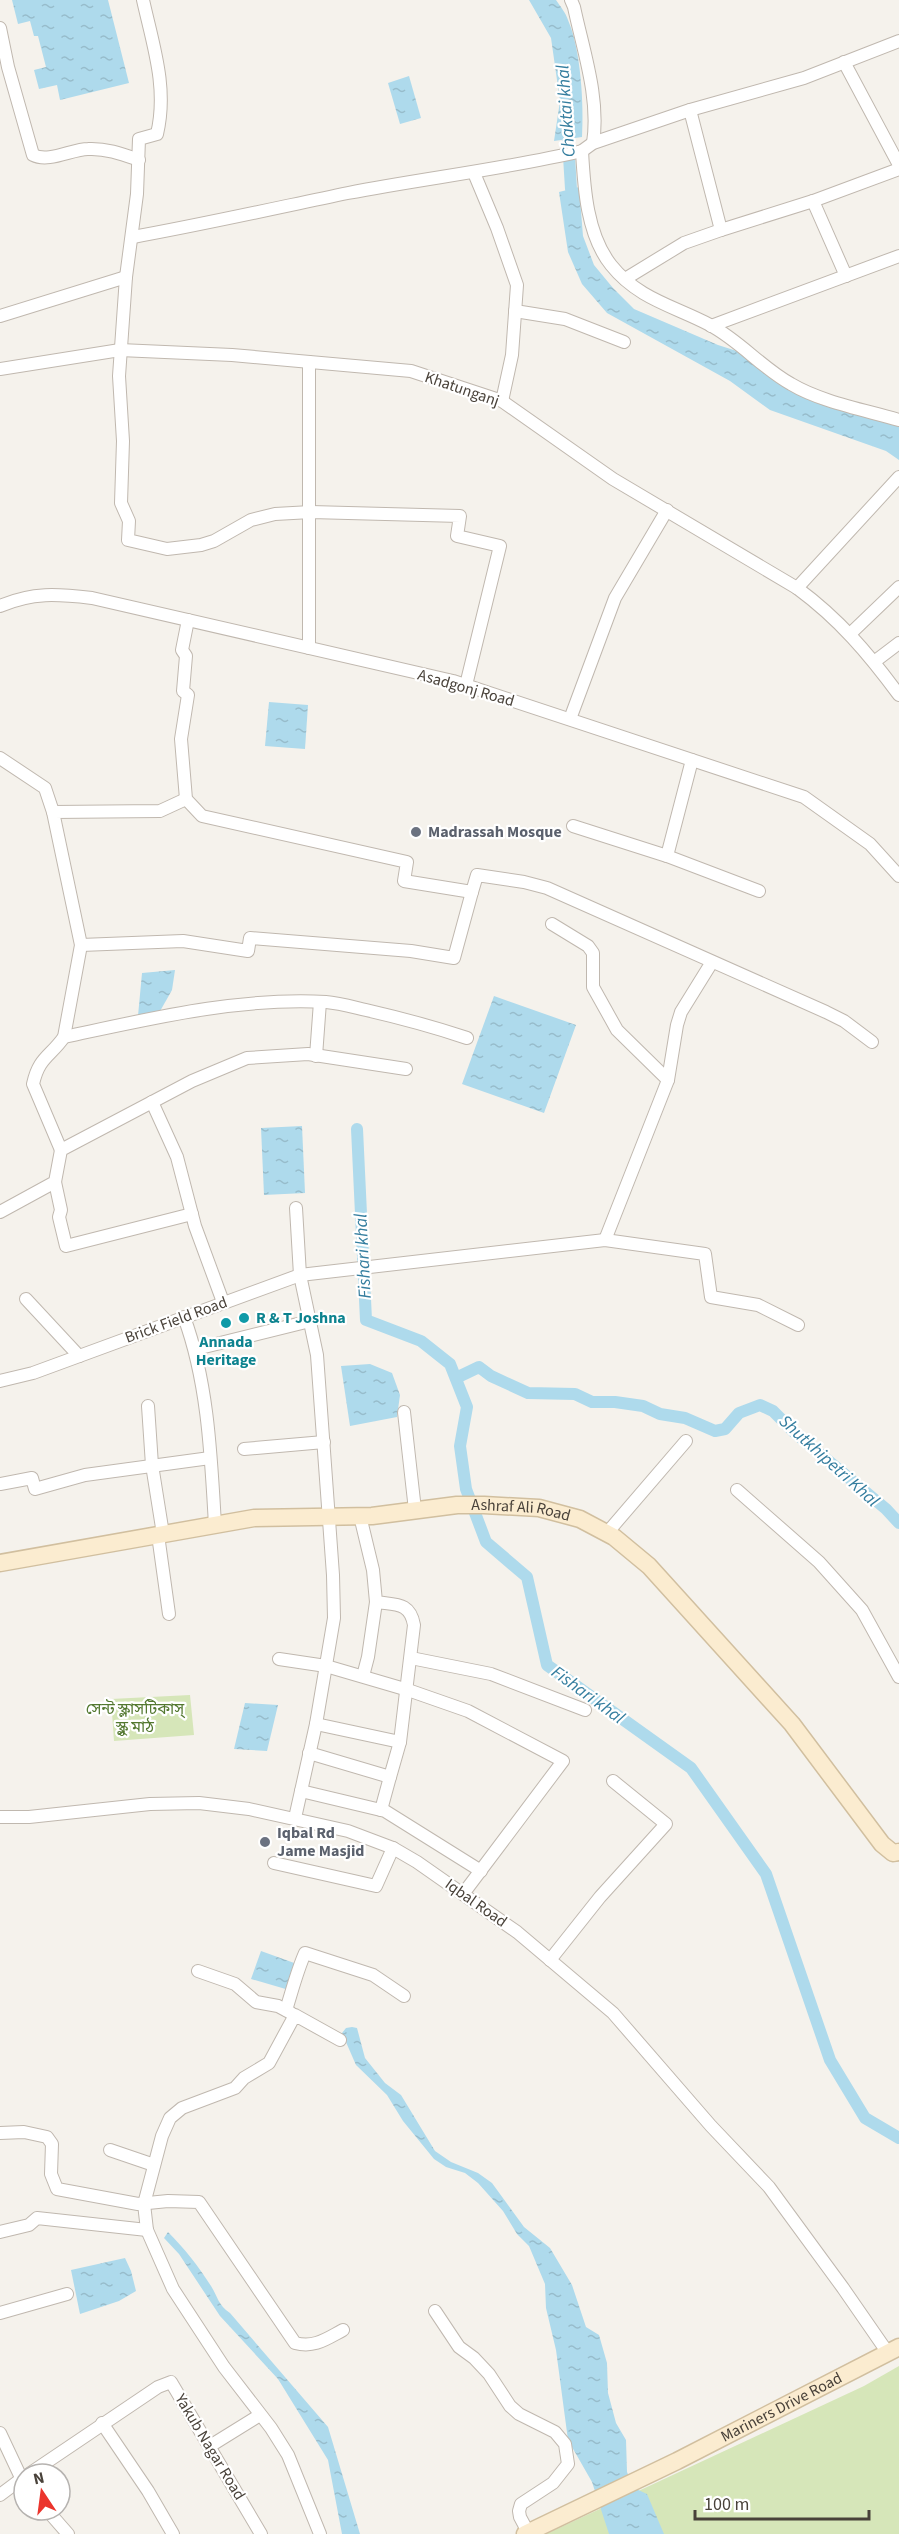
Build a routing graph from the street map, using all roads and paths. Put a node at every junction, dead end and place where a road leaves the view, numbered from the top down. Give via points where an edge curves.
1 (143, 0) edge
2 (571, 0) edge
3 (0, 28) edge
4 (899, 41) edge
5 (844, 62) junction
6 (4, 68) edge
7 (690, 110) junction
8 (592, 142) junction
9 (578, 152) junction
10 (139, 160) junction
11 (899, 167) edge
12 (474, 173) junction
13 (813, 201) junction
14 (721, 230) junction
15 (133, 237) junction
16 (899, 256) edge
17 (846, 276) junction
18 (126, 277) junction
19 (625, 279) junction
20 (515, 311) junction
21 (0, 316) edge
22 (711, 326) junction
23 (624, 342) dead end
24 (120, 350) junction
25 (309, 362) junction
26 (0, 369) edge
27 (502, 401) junction
28 (899, 420) edge
29 (899, 477) edge
30 (667, 510) junction
31 (311, 512) junction
32 (899, 587) edge
33 (797, 588) junction
34 (0, 606) edge
35 (188, 620) junction
36 (850, 634) junction
37 (899, 642) edge
38 (309, 648) junction
39 (874, 662) junction
40 (466, 685) junction
41 (899, 695) edge
42 (570, 719) junction
43 (0, 758) edge
44 (692, 760) junction
45 (186, 800) junction
46 (53, 812) junction
47 (573, 826) dead end
48 (667, 856) junction
49 (899, 876) edge
50 (759, 891) dead end
51 (472, 892) junction
52 (552, 924) dead end
53 (81, 945) junction
54 (712, 962) junction
55 (320, 1002) junction
56 (64, 1037) junction
57 (467, 1038) dead end
58 (872, 1042) dead end
59 (316, 1056) junction
60 (406, 1069) dead end
61 (668, 1080) junction
62 (152, 1102) junction
63 (61, 1150) junction
64 (55, 1182) junction
65 (296, 1208) dead end
66 (0, 1212) edge
67 (192, 1214) junction
68 (605, 1240) junction
69 (300, 1275) junction
70 (26, 1299) dead end
71 (223, 1302) junction
72 (184, 1317) junction
73 (310, 1321) junction
74 (798, 1325) dead end
75 (196, 1349) junction
76 (79, 1356) junction
77 (0, 1381) edge
78 (148, 1406) dead end
79 (404, 1412) dead end
80 (686, 1441) dead end
81 (324, 1442) junction
82 (244, 1449) dead end
83 (210, 1458) junction
84 (152, 1465) junction
85 (0, 1484) edge
86 (737, 1490) dead end
87 (415, 1510) junction
88 (328, 1516) junction
89 (360, 1516) junction
90 (215, 1525) junction
91 (607, 1533) junction
92 (160, 1535) junction
93 (0, 1563) edge
94 (376, 1602) junction
95 (169, 1614) dead end
96 (411, 1658) junction
97 (279, 1659) dead end
98 (326, 1666) junction
99 (363, 1676) junction
100 (899, 1677) edge
101 (408, 1689) junction
102 (585, 1710) dead end
103 (316, 1724) junction
104 (400, 1742) junction
105 (309, 1754) junction
106 (390, 1777) junction
107 (613, 1781) dead end
108 (301, 1791) junction
109 (381, 1810) junction
110 (0, 1817) edge
111 (295, 1818) junction
112 (393, 1848) junction
113 (899, 1852) edge
114 (274, 1863) dead end
115 (481, 1871) junction
116 (463, 1894) junction
117 (550, 1960) junction
118 (198, 1971) dead end
119 (405, 1996) dead end
120 (290, 2013) junction
121 (340, 2040) dead end
122 (0, 2133) edge
123 (110, 2150) dead end
124 (154, 2165) junction
125 (144, 2204) junction
126 (147, 2230) junction
127 (0, 2232) edge
128 (67, 2294) dead end
129 (435, 2311) dead end
130 (0, 2313) edge
131 (343, 2330) dead end
132 (893, 2350) edge
133 (260, 2415) junction
134 (102, 2423) junction
135 (0, 2433) edge
136 (210, 2446) junction
137 (15, 2462) edge
138 (48, 2462) edge
139 (58, 2522) edge
140 (527, 2533) edge
141 (68, 2534) edge
142 (172, 2534) edge
143 (261, 2534) edge
144 (320, 2534) edge

1 - 10 street via 161,79 161,115 157,134 139,139
2 - 8 street via 593,96
3 - 6 street
4 - 5 street
5 - 7 street via 804,78
5 - 11 street
6 - 10 street via 33,155 42,158 106,149
7 - 8 street
7 - 14 street
8 - 9 street
9 - 12 street
9 - 19 street via 594,232 610,264
10 - 15 street
11 - 13 street
12 - 15 street via 350,193
12 - 20 street via 517,285
13 - 14 street
13 - 17 street
14 - 19 street via 684,243
15 - 18 street
16 - 17 street
17 - 22 street
18 - 21 street
18 - 24 street
19 - 22 street via 636,290
20 - 23 street via 565,319
20 - 27 street via 512,355
22 - 28 street via 794,386
24 - 25 street, Khatunganj
24 - 26 street, Khatunganj
24 - 31 street via 121,502 129,521 128,540 167,549 201,545 251,520
25 - 27 street, Khatunganj via 411,371
25 - 31 street
27 - 30 street, Khatunganj via 613,478
29 - 33 street
30 - 33 street, Khatunganj
30 - 42 street via 615,598
31 - 38 street
31 - 40 street via 460,516 457,536 500,546
32 - 36 street
33 - 36 street, Khatunganj
34 - 35 street, Asadgonj Road via 45,593 92,597
35 - 38 street, Asadgonj Road
35 - 45 street via 182,650 186,656 183,691 188,695 181,740
36 - 39 street, Khatunganj
37 - 39 street
38 - 40 street, Asadgonj Road
39 - 41 street, Khatunganj
40 - 42 street, Asadgonj Road
42 - 44 street, Asadgonj Road
43 - 46 street via 45,788
44 - 48 street
44 - 49 street, Asadgonj Road via 804,797 870,844
45 - 46 street via 160,811
45 - 51 street via 202,816 407,862 404,881
46 - 53 street
47 - 48 street
48 - 50 street
51 - 53 street via 454,958 250,938 248,951 183,941
51 - 54 street via 477,875 547,888
52 - 61 street via 588,946 592,953 592,987 617,1030
53 - 56 street
54 - 58 street via 844,1021
54 - 61 street via 681,1012
55 - 56 street via 275,1001 225,1007
55 - 57 street via 419,1021
55 - 59 street
56 - 63 street via 41,1060 33,1084
59 - 60 street
59 - 62 street via 247,1059
61 - 68 street
62 - 63 street
62 - 67 street via 177,1157
63 - 64 street
64 - 66 street
64 - 67 street via 66,1246
65 - 69 street
67 - 71 street
68 - 69 street, Brick Field Road
68 - 74 street, Brick Field Road via 705,1254 711,1297 758,1305
69 - 71 street, Brick Field Road
69 - 73 street
70 - 76 street
71 - 72 street, Brick Field Road
72 - 75 street
72 - 76 street, Brick Field Road
73 - 75 street
73 - 81 street via 317,1355
75 - 83 street
76 - 77 street, Brick Field Road
78 - 84 street
79 - 87 street
80 - 91 street
81 - 82 street
81 - 88 street
83 - 84 street
83 - 90 street
84 - 85 street via 85,1475 35,1489 32,1478
84 - 92 street
86 - 100 street via 819,1562 862,1610
87 - 89 main road, Ashraf Ali Road
87 - 91 main road, Ashraf Ali Road via 457,1505 539,1508 580,1519
88 - 89 main road, Ashraf Ali Road
88 - 90 main road, Ashraf Ali Road via 254,1518
88 - 98 street via 334,1618
89 - 94 street
90 - 92 main road, Ashraf Ali Road
91 - 113 main road, Ashraf Ali Road via 649,1566 792,1724 882,1844 893,1853
92 - 93 main road, Ashraf Ali Road
92 - 95 street
94 - 96 street via 405,1607 412,1613
94 - 99 street
96 - 101 street
96 - 102 street via 491,1674
97 - 98 street
98 - 99 street
98 - 103 street
99 - 101 street
101 - 104 street
101 - 115 street via 468,1711 563,1761
103 - 104 street
103 - 105 street
104 - 106 street
105 - 106 street
105 - 108 street
106 - 109 street
107 - 117 street via 666,1824
108 - 109 street
108 - 111 street
109 - 115 street
110 - 111 street, Iqbal Road via 199,1803
111 - 112 street, Iqbal Road via 348,1831
112 - 114 street via 376,1886
112 - 116 street, Iqbal Road
115 - 116 street
116 - 117 street, Iqbal Road
117 - 132 street, Iqbal Road via 613,2013 770,2187
118 - 120 street via 235,1984 256,2002
119 - 120 street via 373,1976 305,1953
120 - 121 street
120 - 124 street via 269,2063 244,2078 236,2088 182,2108 170,2118
122 - 125 street via 24,2132 47,2137 52,2144 51,2174 57,2188
123 - 124 street
124 - 125 street
125 - 126 street
125 - 131 street via 199,2202 296,2343 318,2344
126 - 127 street via 37,2218 29,2225
126 - 133 street via 173,2289
128 - 130 street
129 - 140 street via 459,2348 489,2374 510,2406 555,2432 566,2444 567,2464 552,2483 521,2504 520,2517
132 - 140 main road, Mariners Drive Road
133 - 136 street
133 - 144 street via 288,2455
134 - 136 street, Yakub Nagar Road via 171,2382
134 - 138 street, Yakub Nagar Road
134 - 142 street
135 - 137 street
136 - 143 street, Yakub Nagar Road
139 - 141 street

